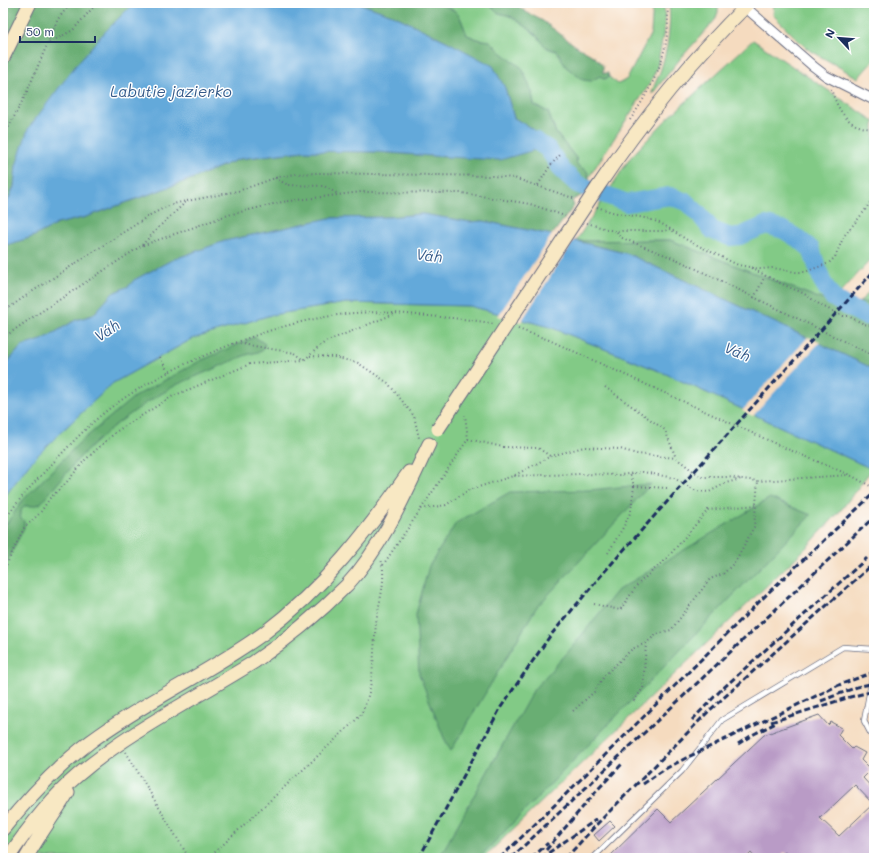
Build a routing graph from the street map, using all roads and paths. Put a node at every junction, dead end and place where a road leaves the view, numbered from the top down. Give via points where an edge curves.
1 (30, 3) edge
2 (70, 3) edge
3 (97, 3) edge
4 (667, 3) edge
5 (745, 4) edge
6 (48, 44) junction
7 (3, 58) edge
8 (831, 88) dead end
9 (874, 100) edge
10 (628, 123) dead end
11 (874, 131) edge
12 (3, 138) edge
13 (561, 154) dead end
14 (276, 178) junction
15 (538, 185) junction
16 (339, 194) junction
17 (874, 197) edge
18 (188, 200) junction
19 (582, 201) dead end
20 (597, 206) dead end
21 (566, 216) dead end
22 (581, 221) dead end
23 (671, 229) junction
24 (617, 232) junction
25 (141, 246) junction
26 (750, 268) junction
27 (765, 276) junction
28 (754, 298) junction
29 (3, 312) edge
30 (396, 313) junction
31 (496, 324) dead end
32 (874, 326) edge
33 (515, 328) dead end
34 (3, 338) edge
35 (235, 342) junction
36 (309, 356) junction
37 (874, 356) edge
38 (160, 357) dead end
39 (304, 360) junction
40 (168, 372) junction
41 (605, 387) dead end
42 (464, 415) dead end
43 (468, 440) junction
44 (424, 441) junction
45 (550, 456) junction
46 (676, 458) junction
47 (630, 473) junction
48 (850, 475) junction
49 (513, 476) junction
50 (741, 479) junction
51 (758, 481) junction
52 (634, 486) junction
53 (667, 488) dead end
54 (874, 488) edge
55 (756, 505) junction
56 (421, 509) junction
57 (3, 523) edge
58 (608, 553) dead end
59 (380, 557) dead end
60 (383, 565) junction
61 (3, 572) edge
62 (594, 604) dead end
63 (646, 643) junction
64 (874, 649) edge
65 (874, 667) edge
66 (634, 701) dead end
67 (573, 711) dead end
68 (874, 740) edge
69 (120, 743) junction
70 (77, 776) junction
71 (14, 816) junction
72 (3, 830) edge
73 (3, 836) edge
74 (8, 858) edge
75 (26, 858) edge
76 (189, 858) edge
77 (209, 858) edge
78 (593, 858) edge

1 - 7 main road
2 - 6 path via 58,20
3 - 6 path via 73,30
4 - 10 path via 667,32 662,59 646,97
5 - 9 street via 826,76
5 - 44 main road, bridge via 638,129 438,430
6 - 12 path
8 - 11 path via 842,112 852,123
13 - 15 path
14 - 15 path via 317,173 434,174 507,177
14 - 16 path via 288,185 324,186
14 - 18 path via 238,191
15 - 19 path
16 - 21 path via 462,193 530,204
16 - 25 path via 282,202 228,215
17 - 26 path via 844,236 835,257 829,263 805,272
18 - 25 path
18 - 29 path via 150,215
20 - 23 path via 612,212 650,219
22 - 24 path
23 - 24 path
23 - 26 path via 687,240 738,265
24 - 28 path via 620,237 678,260
25 - 34 path
26 - 27 path
27 - 28 path
27 - 32 path via 804,293 822,306
28 - 37 path
30 - 31 path
30 - 35 path via 337,315 278,327
30 - 36 path via 325,342
33 - 48 path via 550,340
35 - 39 path via 295,353
35 - 40 path
36 - 39 path
36 - 44 path via 358,363 388,383 414,416
38 - 40 path
39 - 61 path via 250,364 172,396 117,431 85,460 24,528
40 - 57 path via 119,401 90,425 26,492
41 - 46 path via 666,430
42 - 43 path
43 - 45 path via 503,447 538,448
43 - 56 path
44 - 69 main road via 400,505 364,564 348,584 277,646
44 - 71 main road via 371,525 308,596 264,633 126,717 90,742 48,778
45 - 46 path via 584,447 620,449 637,454
45 - 49 path
46 - 50 path via 702,477
47 - 49 path
47 - 50 path via 643,472 674,478 696,491 709,492
47 - 52 path
48 - 51 path
48 - 54 path
49 - 56 path via 470,490 446,505
50 - 51 path
51 - 55 path
52 - 53 path
52 - 58 path via 631,511
55 - 62 path via 708,510 668,557 638,584 620,610
55 - 63 path via 754,527 735,562 723,574 710,580 671,630 657,634
56 - 60 path
59 - 60 path
60 - 77 path via 383,586 370,685 367,704 360,716
63 - 66 path via 643,688
63 - 67 path via 632,649 605,675 594,692
64 - 78 lane via 843,647 722,720 682,771
65 - 68 lane via 864,721
69 - 70 main road
69 - 76 path
70 - 74 main road via 38,817
70 - 75 main road
71 - 72 main road
71 - 73 main road

